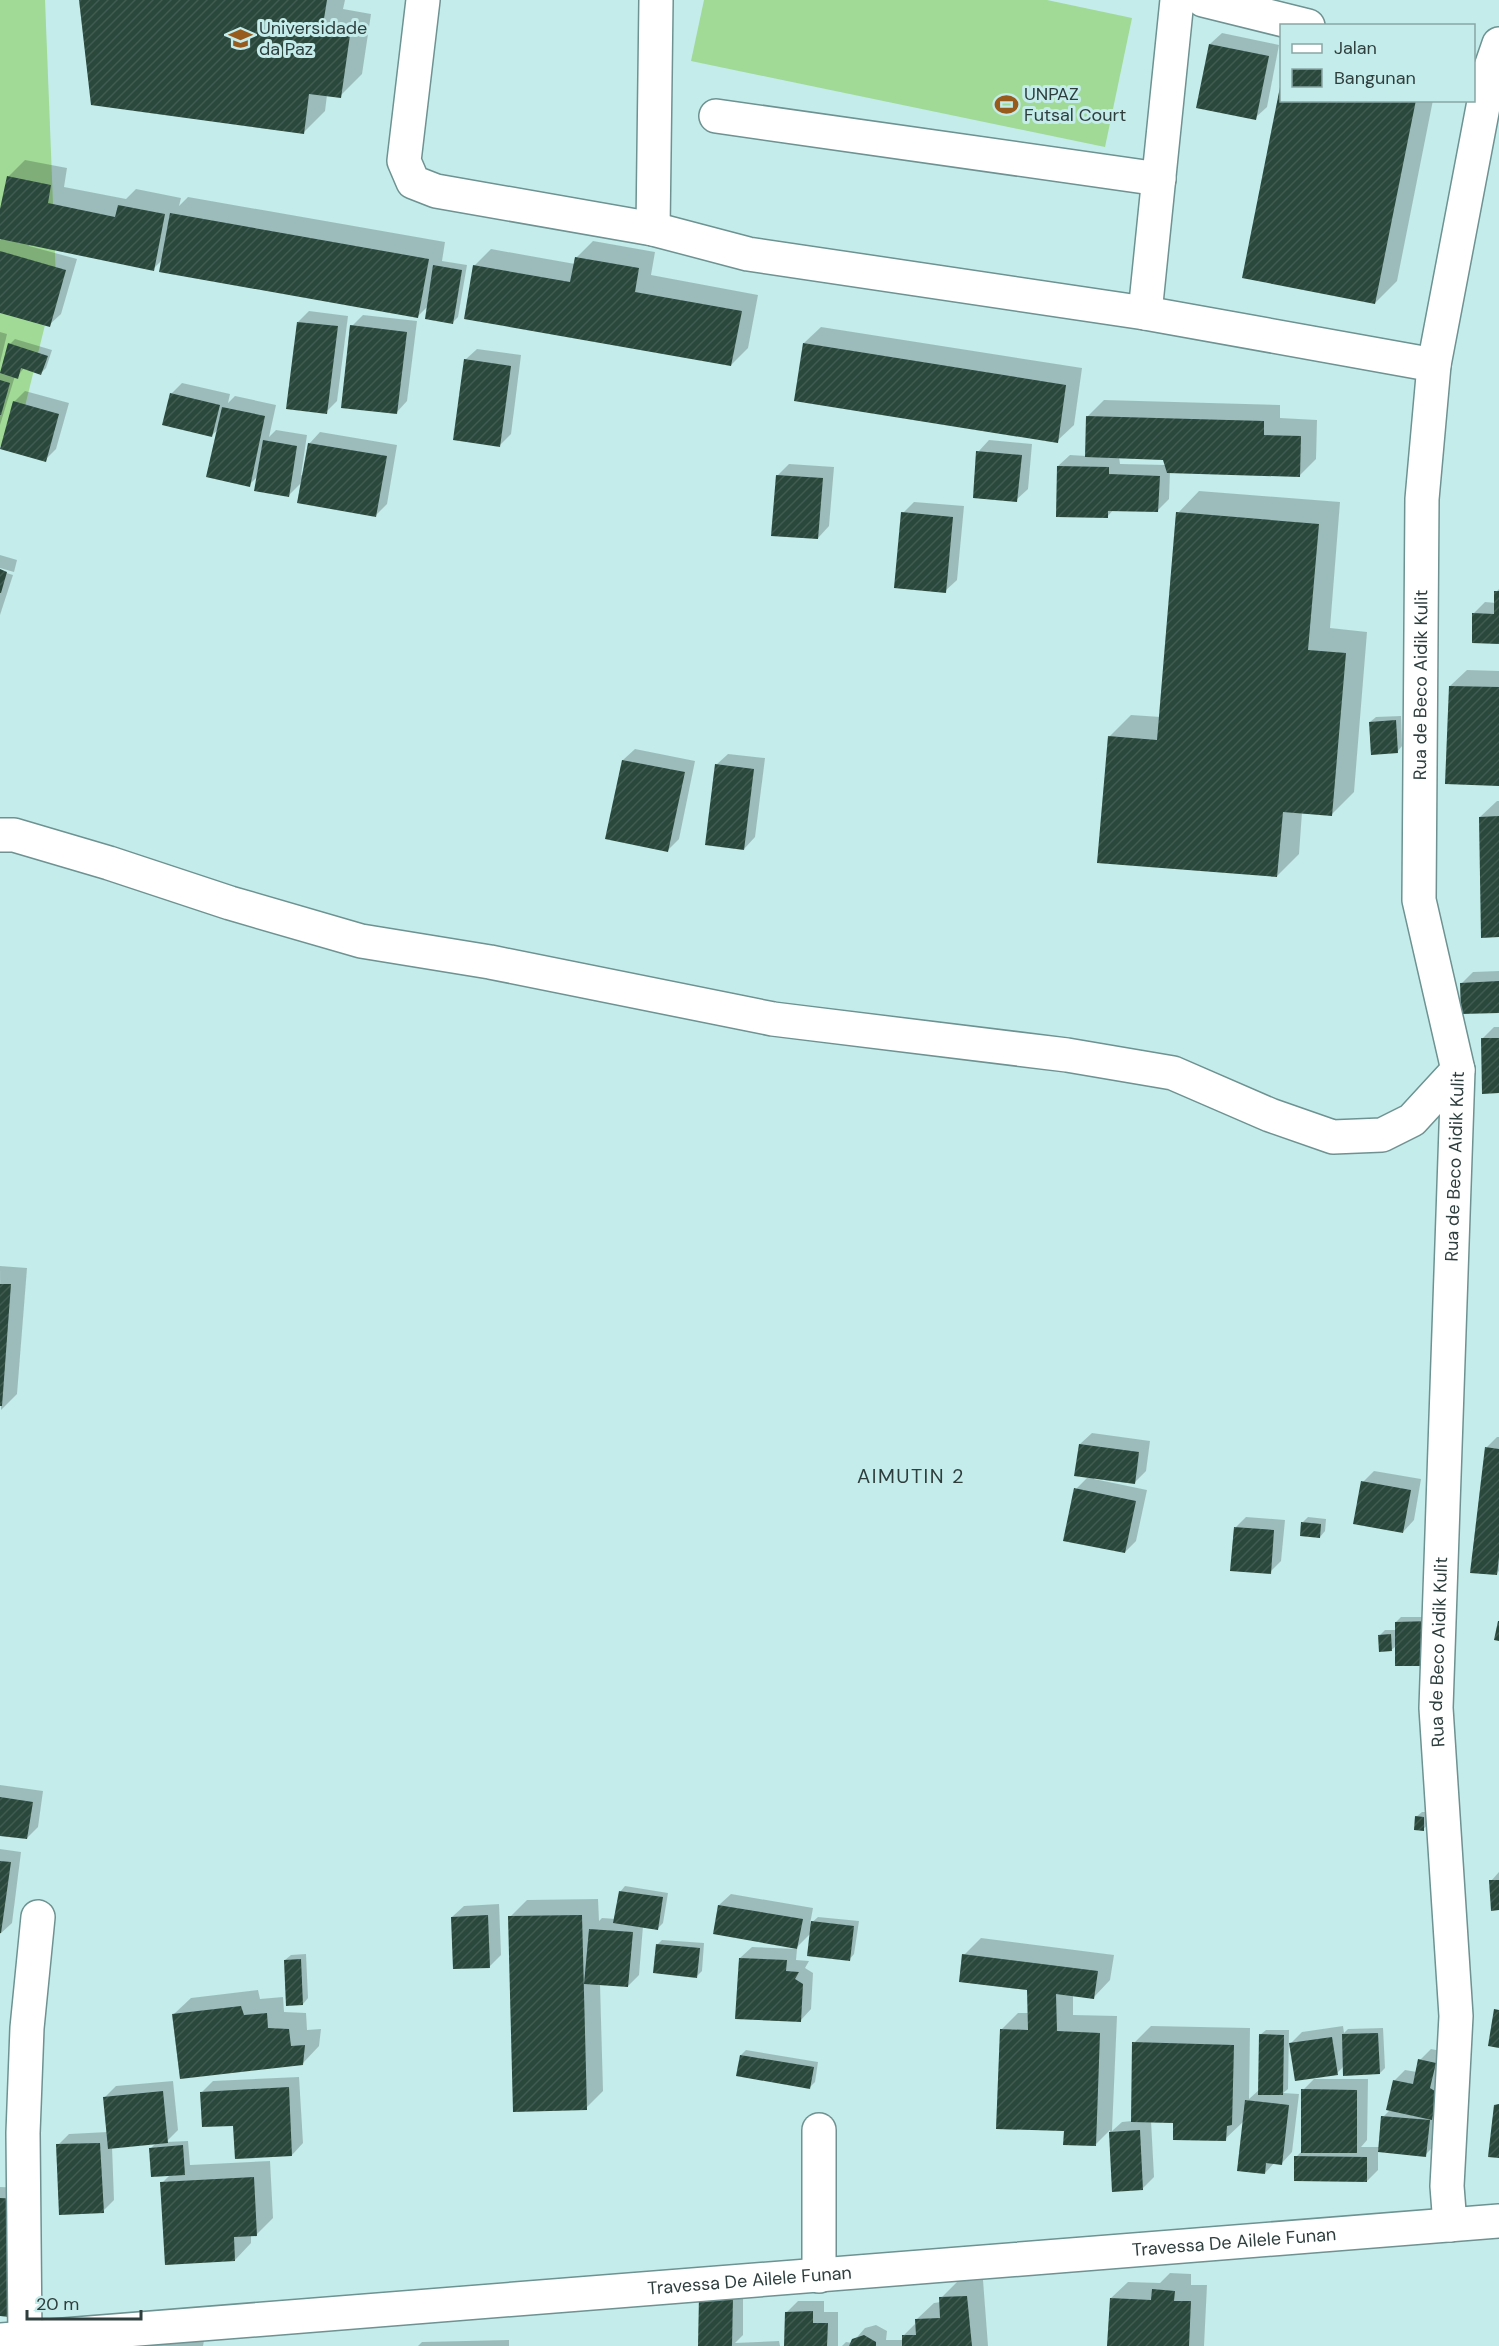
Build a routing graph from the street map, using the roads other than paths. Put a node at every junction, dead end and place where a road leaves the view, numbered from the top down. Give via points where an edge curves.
1 (423, 0) edge
2 (656, 0) edge
3 (1177, 0) edge
4 (1203, 0) edge
5 (1300, 24) edge
6 (1488, 60) edge
7 (716, 116) dead end
8 (1159, 179) junction
9 (653, 229) junction
10 (1145, 313) junction
11 (1434, 365) junction
12 (0, 835) edge
13 (1458, 1070) junction
14 (38, 1917) dead end
15 (819, 2130) dead end
16 (1499, 2221) edge
17 (1450, 2225) junction
18 (819, 2276) junction
19 (13, 2339) edge

1 - 9 street via 404,161 413,182 436,191
2 - 9 street
3 - 8 street
4 - 5 street
6 - 11 street, Rua de Beco Aidik Kulit
7 - 8 street
8 - 10 street
9 - 10 street via 748,254
10 - 11 street
11 - 13 street, Rua de Beco Aidik Kulit via 1422,499 1419,900
12 - 13 street via 14,835 109,862 361,941 490,962 773,1019 1068,1055 1173,1073 1333,1137 1382,1135 1412,1120
13 - 17 street, Rua de Beco Aidik Kulit via 1436,1708 1456,2016 1447,2186
14 - 19 street via 27,2028
15 - 18 street
16 - 17 street, Travessa De Ailele Funan
17 - 18 street, Travessa De Ailele Funan
18 - 19 street, Travessa De Ailele Funan

